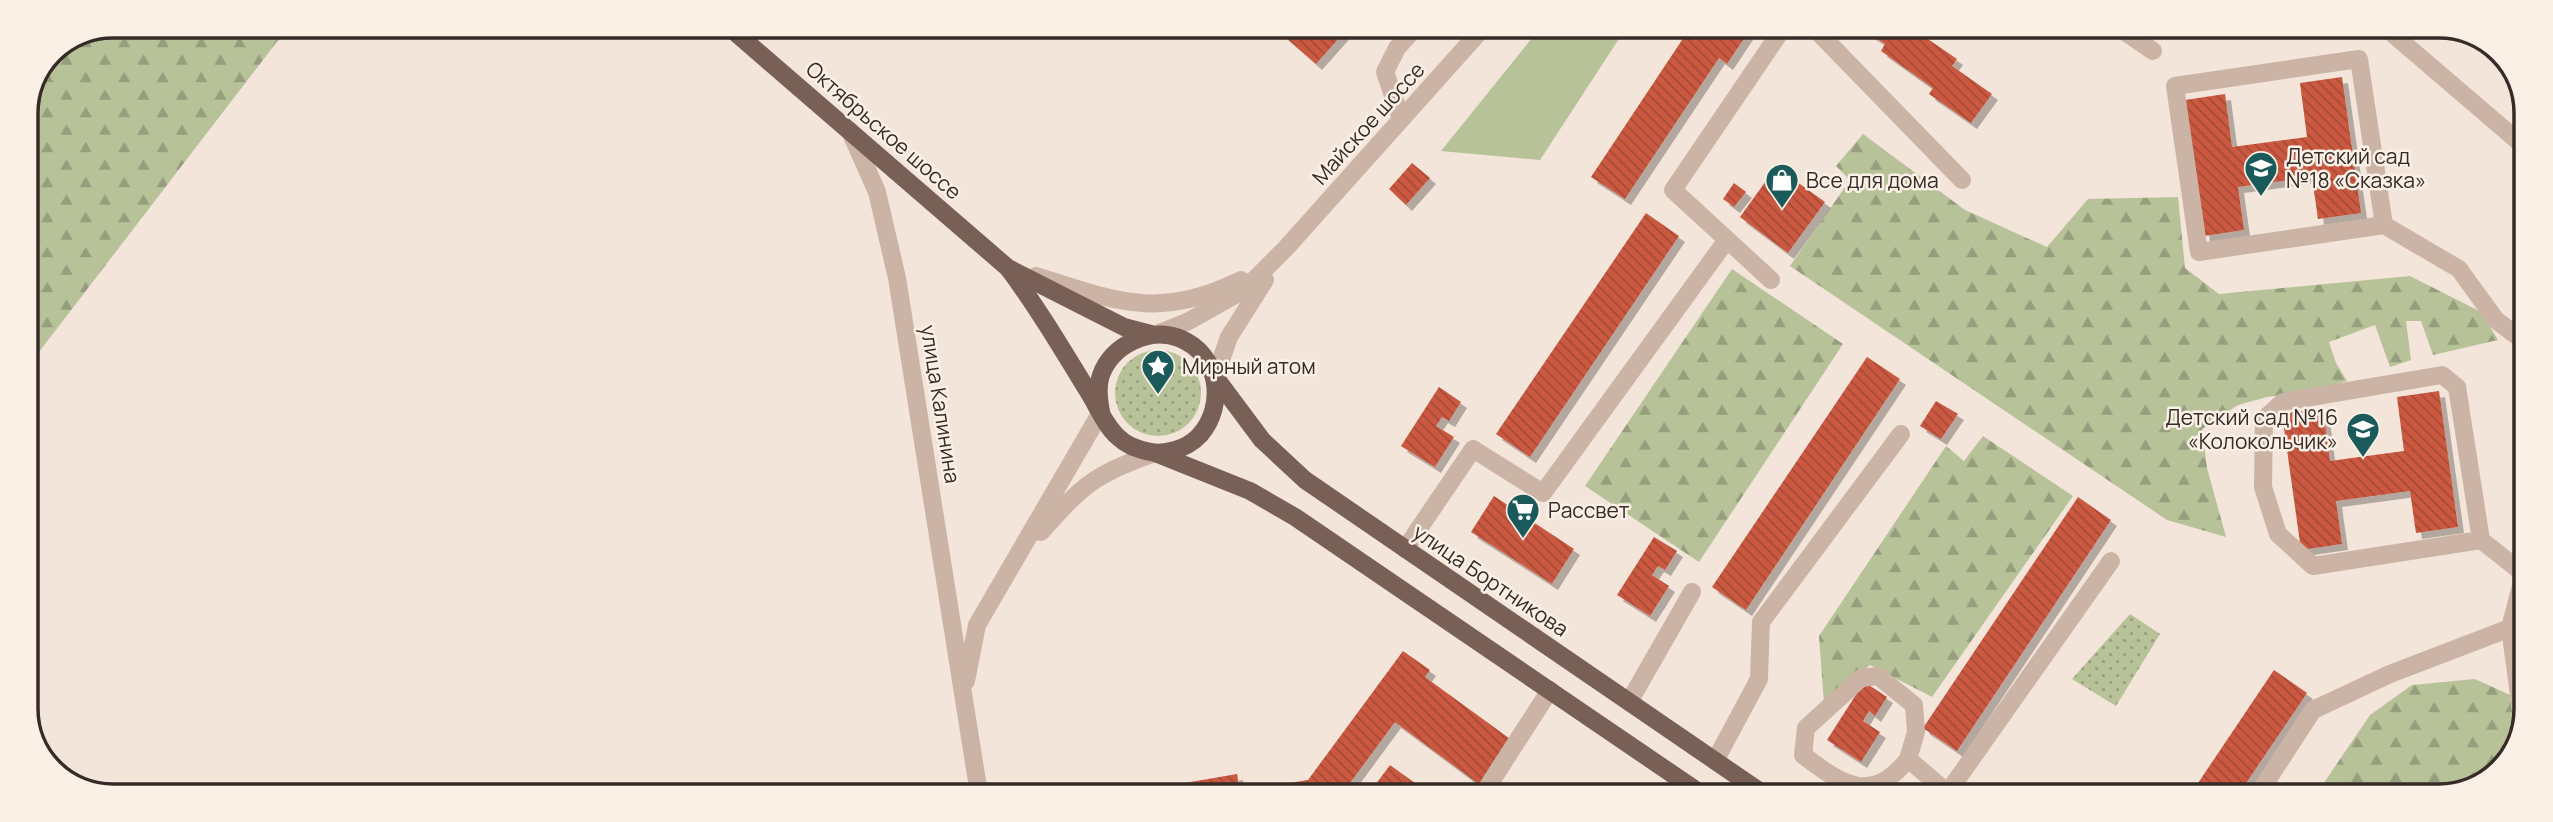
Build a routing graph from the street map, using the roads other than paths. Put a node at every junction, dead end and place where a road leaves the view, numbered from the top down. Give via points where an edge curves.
1 (743, 39) edge
2 (1405, 39) edge
3 (1473, 39) edge
4 (1776, 39) edge
5 (1824, 39) edge
6 (2136, 39) edge
7 (2399, 39) edge
8 (2153, 51) dead end
9 (1401, 119) junction
10 (850, 131) junction
11 (2514, 138) edge
12 (1962, 180) dead end
13 (2384, 225) junction
14 (1726, 241) junction
15 (1286, 248) junction
16 (1009, 268) junction
17 (1771, 280) dead end
18 (2514, 334) edge
19 (1154, 335) junction
20 (1215, 377) junction
21 (1101, 412) junction
22 (1901, 434) dead end
23 (1154, 453) junction
24 (2481, 540) junction
25 (1405, 549) junction
26 (1017, 558) junction
27 (2111, 561) dead end
28 (2514, 566) edge
29 (1692, 592) dead end
30 (2514, 613) edge
31 (2510, 628) junction
32 (2514, 658) edge
33 (1550, 690) junction
34 (964, 691) junction
35 (1629, 702) junction
36 (1908, 759) junction
37 (1715, 761) junction
38 (978, 784) edge
39 (1489, 784) edge
40 (1687, 784) edge
41 (1749, 784) edge
42 (1855, 784) edge
43 (1878, 784) edge
44 (1936, 784) edge
45 (1954, 784) edge
46 (2265, 784) edge

1 - 10 main road, Октябрьское шоссе
2 - 9 street via 1385,72
3 - 9 street, Майское шоссе
4 - 14 street via 1673,190
5 - 12 street
6 - 8 street
7 - 11 street
9 - 15 street, Майское шоссе
10 - 16 main road, Октябрьское шоссе
10 - 34 street, улица Калинина via 877,192 897,278
13 - 13 street via 2359,59 2175,86 2199,252
13 - 18 street via 2459,268 2496,320
14 - 17 street
14 - 25 street via 1543,493 1473,449
15 - 16 street, Майское шоссе via 1261,270 1210,295 1157,304 1096,297
15 - 19 street, Майское шоссе via 1244,290
15 - 20 street, Майское шоссе via 1229,337
16 - 19 main road, Октябрьское шоссе via 1124,327
16 - 21 main road, Октябрьское шоссе
19 - 20 main road via 1179,338 1200,352
19 - 21 main road via 1130,341 1112,355 1101,375
20 - 23 main road via 1217,401 1210,422 1197,439 1177,450
20 - 25 main road, улица Бортникова via 1262,440 1305,480
21 - 23 main road via 1116,436 1132,447
21 - 26 street, улица Калинина
22 - 37 street via 1761,622 1759,679
23 - 26 street, улица Калинина via 1086,483
23 - 33 main road via 1250,491 1295,517
24 - 24 street via 2313,566 2278,534 2263,488 2264,419 2283,402 2442,375 2457,387
24 - 28 street
25 - 35 main road, улица Бортникова
26 - 34 street, улица Калинина via 977,625
27 - 45 street
29 - 35 street
30 - 31 street
31 - 32 street
31 - 46 street via 2413,664 2313,710
33 - 39 street
33 - 40 main road
34 - 38 street, улица Калинина
35 - 37 main road, улица Бортникова
36 - 42 street via 1916,732 1914,705 1878,676 1861,678 1806,728 1803,755 1830,776
36 - 43 street via 1892,779
36 - 44 street
37 - 41 main road, улица Бортникова

